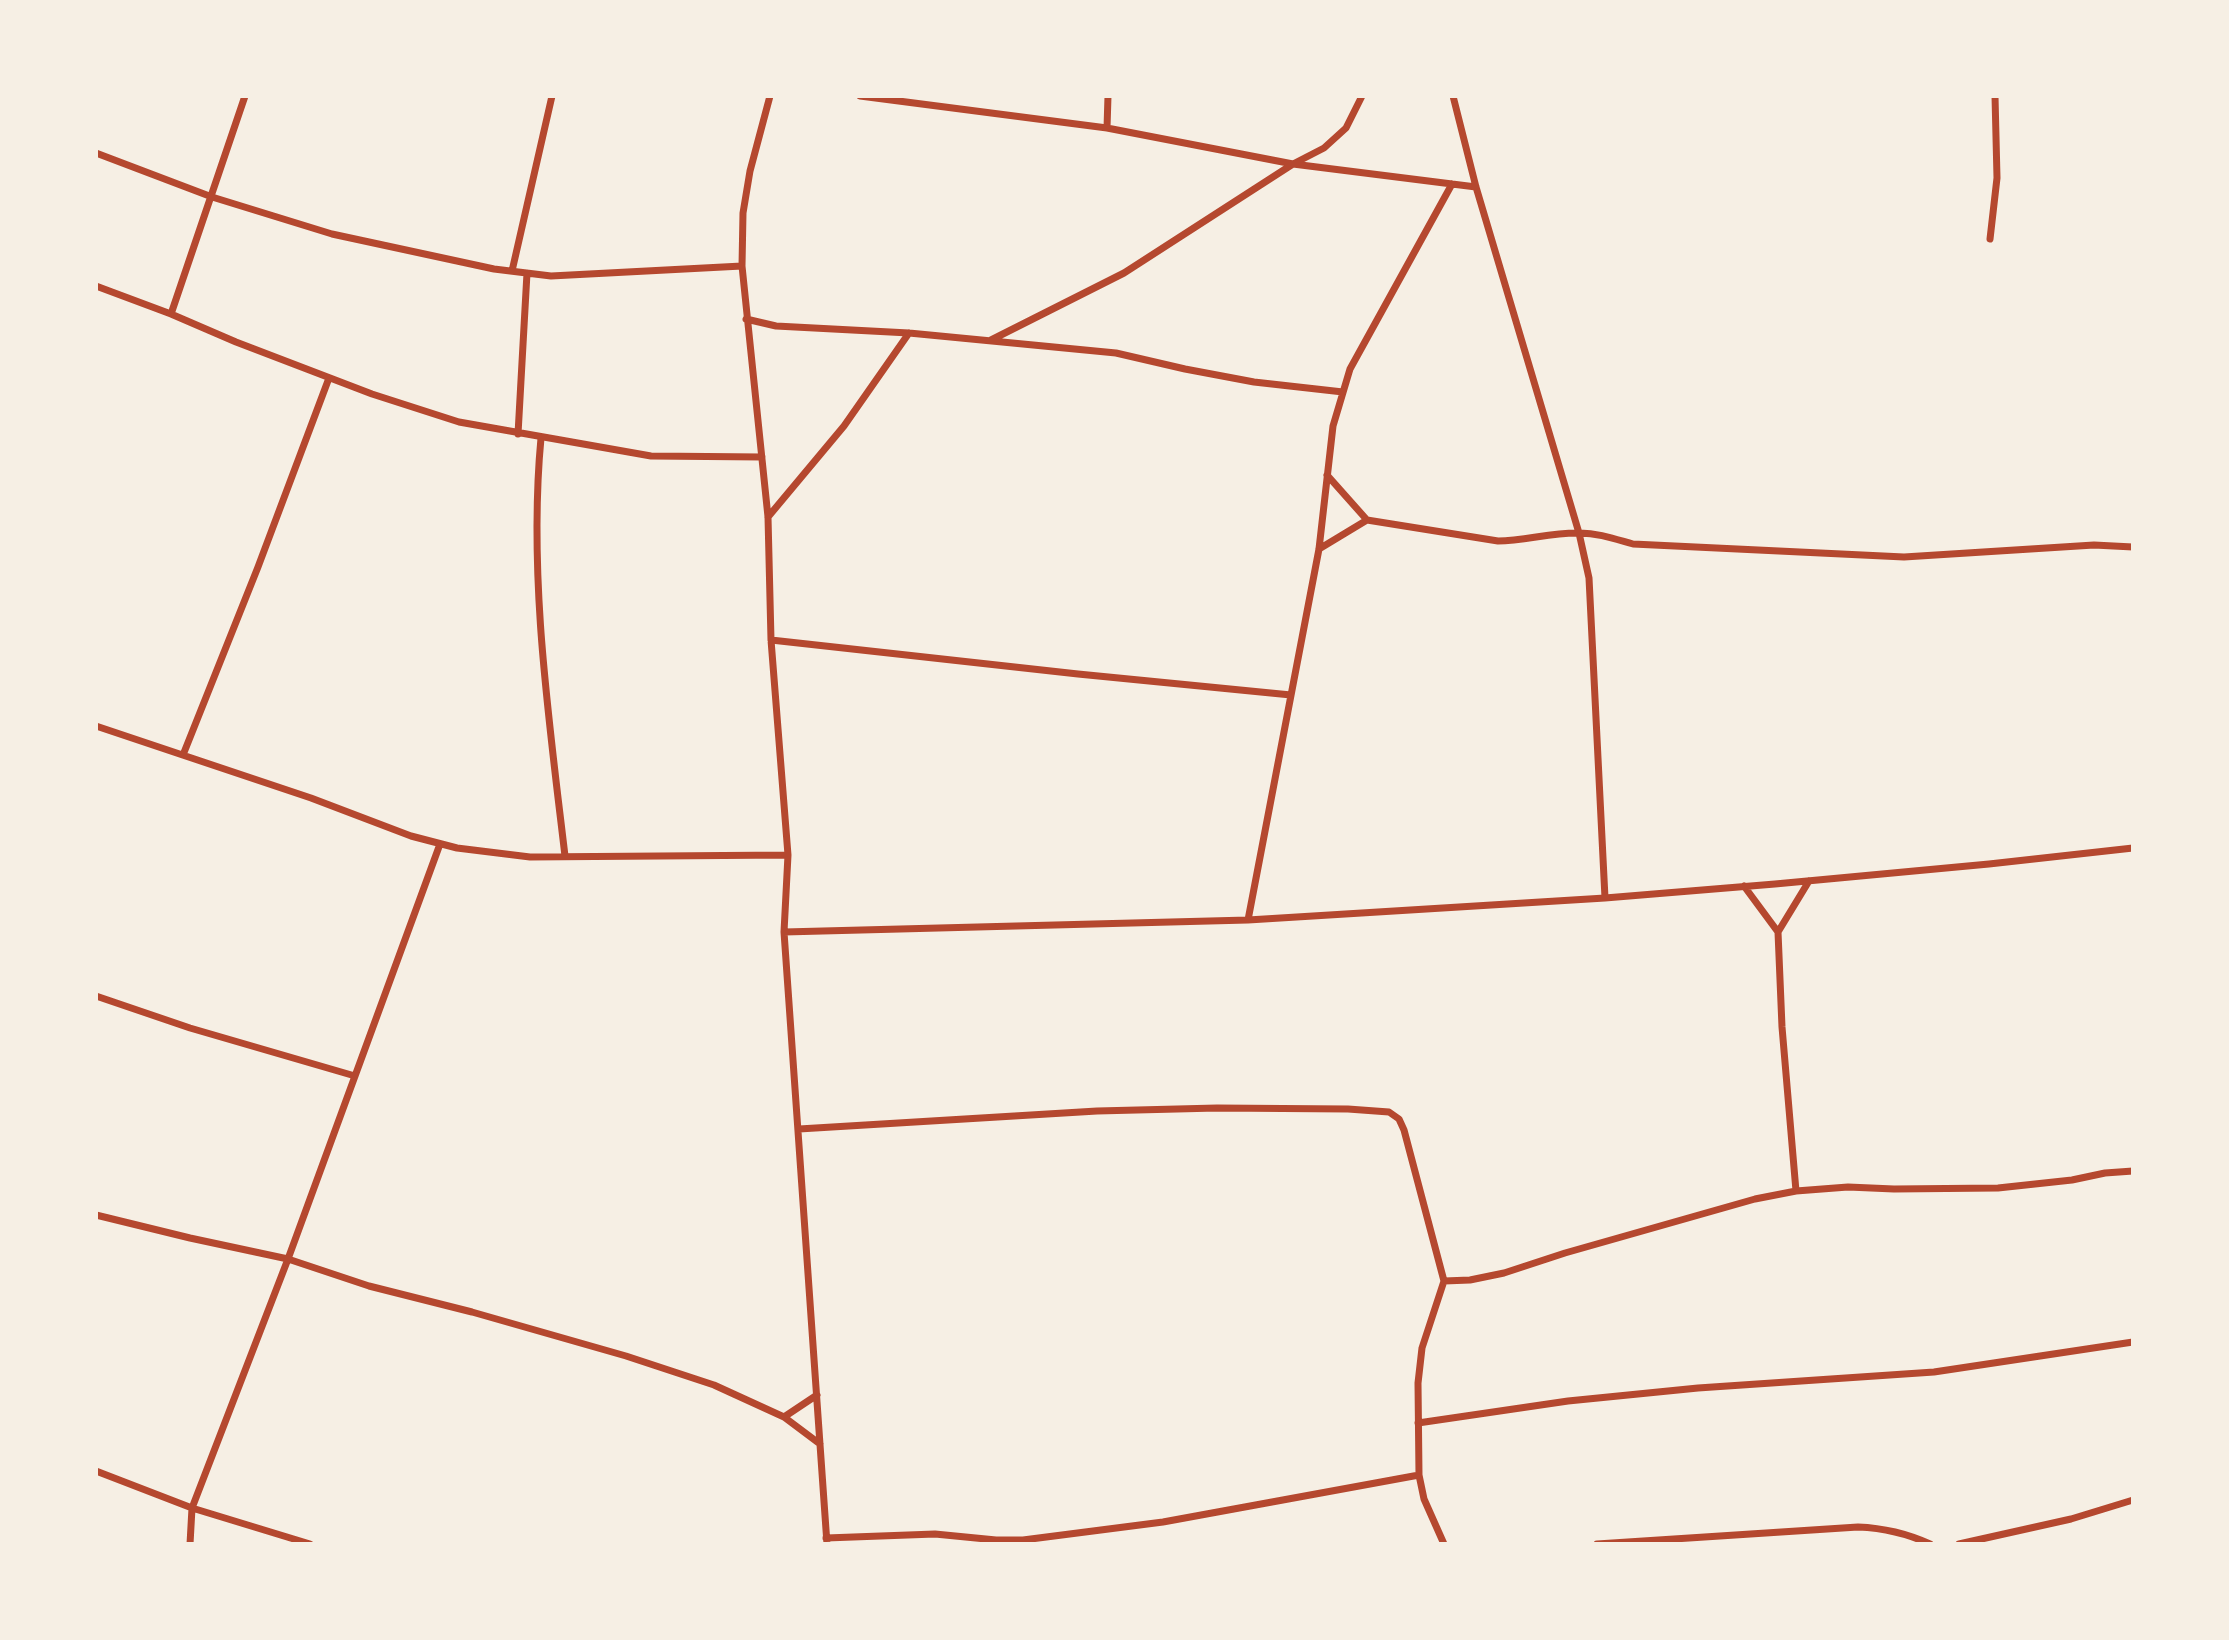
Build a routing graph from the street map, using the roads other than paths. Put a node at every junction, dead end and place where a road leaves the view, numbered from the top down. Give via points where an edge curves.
1 (245, 96) edge
2 (552, 96) edge
3 (770, 96) edge
4 (860, 96) edge
5 (1108, 96) edge
6 (1362, 96) edge
7 (1453, 96) edge
8 (1995, 96) edge
9 (1107, 128) junction
10 (96, 153) edge
11 (1293, 164) junction
12 (1452, 184) junction
13 (1476, 187) junction
14 (212, 198) junction
15 (1990, 239) dead end
16 (742, 266) junction
17 (512, 271) junction
18 (527, 273) junction
19 (96, 286) edge
20 (171, 314) junction
21 (746, 319) junction
22 (909, 333) junction
23 (990, 340) junction
24 (329, 378) junction
25 (1343, 392) junction
26 (518, 433) junction
27 (541, 438) junction
28 (762, 457) junction
29 (1327, 475) junction
30 (768, 517) junction
31 (1367, 520) junction
32 (1579, 533) junction
33 (2133, 547) edge
34 (1319, 550) junction
35 (771, 640) junction
36 (1291, 695) junction
37 (96, 726) edge
38 (183, 755) junction
39 (440, 844) junction
40 (2133, 848) edge
41 (788, 855) junction
42 (565, 856) junction
43 (1809, 881) junction
44 (1744, 886) junction
45 (1605, 898) junction
46 (1248, 920) junction
47 (784, 932) junction
48 (1778, 932) junction
49 (96, 996) edge
50 (355, 1076) junction
51 (799, 1129) junction
52 (2133, 1171) edge
53 (1796, 1191) junction
54 (96, 1215) edge
55 (288, 1259) junction
56 (1444, 1281) junction
57 (2133, 1342) edge
58 (817, 1395) junction
59 (784, 1416) junction
60 (1418, 1423) junction
61 (820, 1444) junction
62 (96, 1471) edge
63 (1419, 1475) junction
64 (2133, 1500) edge
65 (192, 1508) junction
66 (294, 1541) edge
67 (827, 1541) edge
68 (1671, 1541) edge
69 (190, 1544) edge
70 (310, 1544) edge
71 (1444, 1544) edge
72 (1597, 1544) edge
73 (1930, 1544) edge
74 (1959, 1544) edge

1 - 14 street
2 - 17 street
3 - 16 street via 743,213
4 - 9 street
5 - 9 street
6 - 11 street via 1346,128 1324,148
7 - 13 street
8 - 15 street via 1997,178
9 - 11 street
10 - 14 street
11 - 12 street
11 - 23 street via 1124,272
12 - 13 street
12 - 25 street via 1350,369
13 - 32 street
14 - 17 street via 332,234
14 - 20 street
16 - 18 street via 551,276
16 - 21 street
17 - 18 street
18 - 26 street
19 - 20 street
20 - 24 street
21 - 22 street via 776,326
21 - 28 street
22 - 23 street
22 - 30 street via 844,426
23 - 25 street via 1116,353 1254,382
24 - 26 street via 459,422
24 - 38 street
25 - 29 street
26 - 27 street
27 - 28 street via 651,456
27 - 42 street via 537,555
28 - 30 street
29 - 31 street
29 - 34 street
30 - 35 street
31 - 32 street via 1498,541
31 - 34 street
32 - 33 street via 1633,544 1904,557 2094,545
32 - 45 street via 1589,578
34 - 36 street
35 - 36 street
35 - 41 street
36 - 46 street
37 - 38 street
38 - 39 street
39 - 42 street via 530,857
39 - 50 street
40 - 43 street
41 - 42 street
41 - 47 street
43 - 44 street
43 - 48 street
44 - 45 street
44 - 48 street
45 - 46 street
46 - 47 street
47 - 51 street
48 - 53 street
49 - 50 street
50 - 55 street
51 - 56 street via 1111,1111 1389,1112 1404,1130
51 - 58 street
52 - 53 street via 1998,1188
53 - 56 street via 1504,1273
54 - 55 street
55 - 59 street via 369,1286 626,1356 714,1385
55 - 65 street
56 - 60 street via 1422,1348
57 - 60 street via 1934,1372 1698,1388
58 - 59 street
58 - 61 street
59 - 61 street
60 - 63 street
61 - 67 street
62 - 65 street
63 - 67 street via 1163,1522 1023,1540 935,1534
63 - 71 street
64 - 74 street
65 - 66 street
65 - 69 street
66 - 70 street
68 - 72 street
68 - 73 street via 1858,1527 1909,1534

